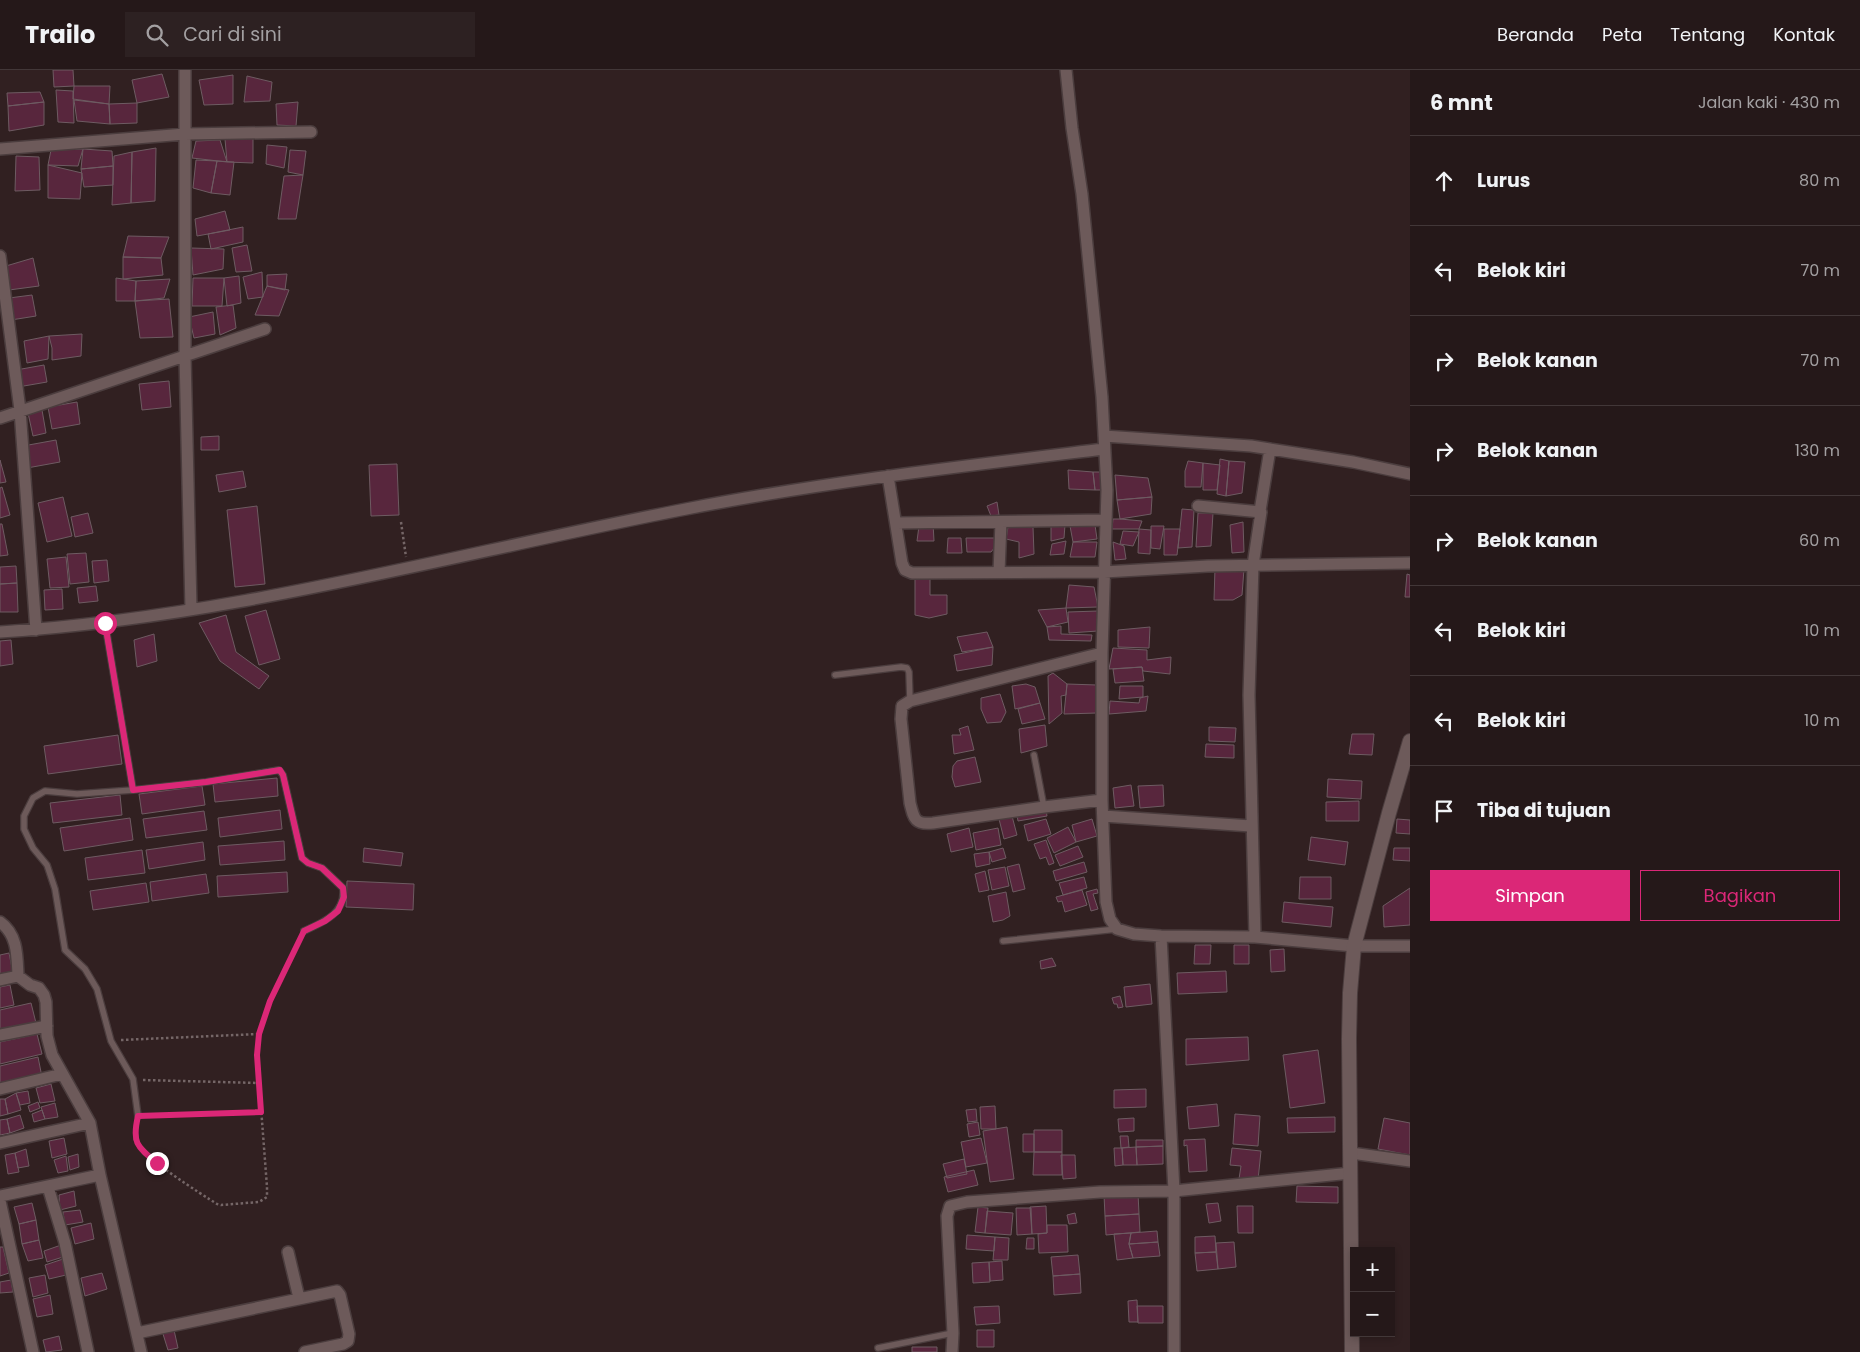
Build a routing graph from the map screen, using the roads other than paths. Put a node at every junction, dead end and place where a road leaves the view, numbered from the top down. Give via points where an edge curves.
1 (185, 70) edge
2 (1066, 70) edge
3 (310, 132) dead end
4 (185, 134) junction
5 (0, 149) edge
6 (0, 256) edge
7 (265, 329) dead end
8 (185, 356) junction
9 (20, 410) junction
10 (0, 418) edge
11 (1104, 436) junction
12 (1104, 449) junction
13 (1270, 449) junction
14 (1410, 474) edge
15 (888, 476) junction
16 (1198, 506) dead end
17 (1260, 511) junction
18 (1106, 520) junction
19 (1001, 522) junction
20 (896, 523) junction
21 (1410, 563) edge
22 (1253, 565) junction
23 (999, 572) junction
24 (1104, 572) junction
25 (191, 609) junction
26 (105, 623) junction
27 (36, 630) junction
28 (0, 632) edge
29 (1102, 653) junction
30 (835, 675) dead end
31 (910, 700) junction
32 (1410, 741) edge
33 (1034, 755) dead end
34 (1406, 772) edge
35 (133, 790) junction
36 (1102, 800) junction
37 (1044, 807) junction
38 (1103, 816) junction
39 (1251, 826) junction
40 (1, 924) edge
41 (1117, 929) junction
42 (304, 931) road end
43 (1161, 936) junction
44 (1255, 937) junction
45 (1003, 941) dead end
46 (1354, 946) junction
47 (1410, 946) edge
48 (18, 976) junction
49 (0, 980) edge
50 (47, 1026) junction
51 (0, 1036) edge
52 (62, 1074) junction
53 (0, 1088) edge
54 (138, 1116) road end
55 (90, 1123) junction
56 (0, 1142) edge
57 (1352, 1154) junction
58 (1410, 1161) edge
59 (1351, 1173) junction
60 (100, 1175) junction
61 (48, 1187) junction
62 (1174, 1191) junction
63 (0, 1196) edge
64 (0, 1201) edge
65 (288, 1252) dead end
66 (300, 1298) junction
67 (137, 1333) junction
68 (953, 1333) junction
69 (878, 1348) dead end
70 (33, 1352) edge
71 (88, 1352) edge
72 (141, 1352) edge
73 (305, 1352) edge
74 (952, 1352) edge
75 (1174, 1352) edge
76 (1352, 1352) edge

1 - 4 street
2 - 11 street via 1082,194
3 - 4 street
4 - 5 street
4 - 8 street
6 - 9 street
7 - 8 street
8 - 9 street
8 - 25 street
9 - 10 street
9 - 27 street
11 - 12 street
11 - 13 street
12 - 15 street
12 - 18 street
13 - 14 street
13 - 17 street
15 - 20 street
15 - 25 street via 687,508 408,568
16 - 17 street
17 - 22 street
18 - 19 street
18 - 24 street
19 - 20 street
19 - 23 street
20 - 23 street via 903,566 908,572
21 - 22 street
22 - 24 street
22 - 39 street via 1249,695
23 - 24 street
24 - 29 street
25 - 26 street
26 - 27 street
26 - 35 lane
27 - 28 street
29 - 31 street
29 - 36 street
30 - 31 lane via 907,668
31 - 37 street via 902,706 901,731 910,803 918,822 925,824
32 - 34 street
33 - 37 lane
34 - 46 street via 1389,812
35 - 42 lane via 282,771 302,858 322,868 343,888 344,897 338,911
35 - 54 lane via 77,794 44,791 33,798 24,816 24,829 33,848 47,865 55,889 65,950 92,978 111,1040 133,1079
36 - 37 street
36 - 38 street
38 - 39 street
38 - 41 street via 1106,902 1110,919
39 - 44 street
40 - 48 street via 11,933 16,944
41 - 43 street
41 - 45 lane
43 - 44 street
43 - 62 street
44 - 46 street
46 - 47 street
46 - 57 street via 1349,1039
48 - 49 street
48 - 50 street via 39,988 44,995
50 - 51 street
50 - 52 street via 52,1055
52 - 53 street
52 - 55 street
55 - 56 street
55 - 60 street
57 - 58 street
57 - 59 street
59 - 62 street
59 - 76 street
60 - 61 street
60 - 67 street
61 - 63 street
61 - 71 street via 65,1243
62 - 68 street via 1091,1192 950,1206 946,1216
62 - 75 street
64 - 70 street
65 - 66 street
66 - 67 street
66 - 73 street via 337,1291 349,1334 348,1341 343,1344
67 - 72 street
68 - 69 lane
68 - 74 street

